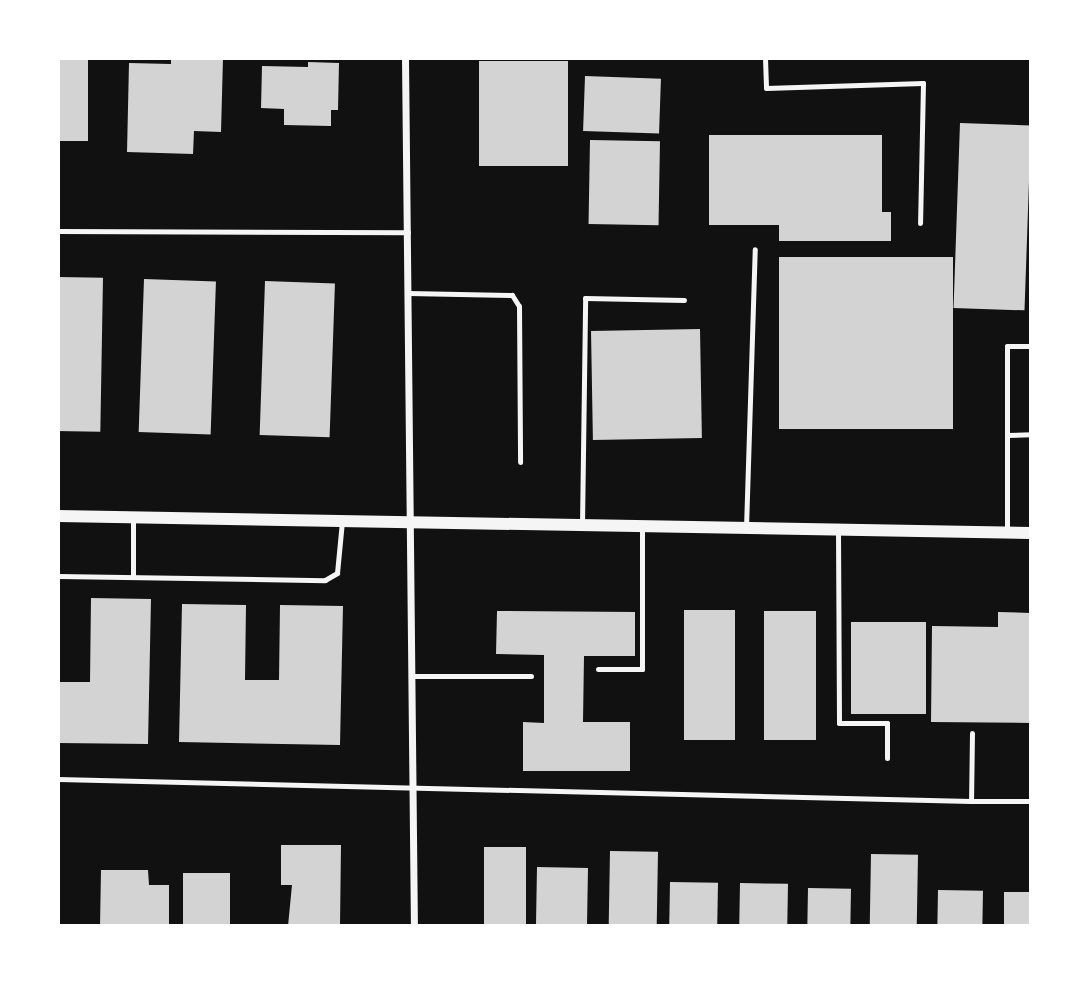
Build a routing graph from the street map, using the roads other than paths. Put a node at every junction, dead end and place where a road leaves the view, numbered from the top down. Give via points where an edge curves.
1 (405, 58) edge
2 (765, 58) edge
3 (920, 223) dead end
4 (58, 231) edge
5 (408, 232) junction
6 (755, 249) dead end
7 (408, 293) junction
8 (684, 300) dead end
9 (1031, 346) edge
10 (1031, 434) edge
11 (1007, 435) junction
12 (520, 462) dead end
13 (58, 516) edge
14 (134, 517) junction
15 (342, 521) junction
16 (412, 522) junction
17 (582, 525) junction
18 (642, 526) junction
19 (747, 528) junction
20 (838, 530) junction
21 (1007, 533) junction
22 (1031, 533) edge
23 (58, 576) edge
24 (133, 577) junction
25 (598, 669) dead end
26 (412, 676) junction
27 (531, 676) dead end
28 (972, 733) dead end
29 (887, 758) dead end
30 (58, 779) edge
31 (413, 785) junction
32 (971, 801) junction
33 (1031, 802) edge
34 (414, 926) edge

1 - 5 street
2 - 3 lane via 766,88 923,83
4 - 5 lane
5 - 7 street
6 - 19 lane
7 - 12 lane via 512,295 519,306
7 - 16 street
8 - 17 lane via 585,298
9 - 11 lane via 1007,346
10 - 11 lane
11 - 21 lane
13 - 14 street
14 - 15 street
14 - 24 lane
15 - 16 street
15 - 24 lane via 337,573 325,580
16 - 17 street
16 - 26 street
17 - 18 street
18 - 19 street
18 - 25 lane via 642,669
19 - 20 street
20 - 21 street
20 - 29 lane via 839,723 887,723
21 - 22 street
23 - 24 lane
26 - 27 lane
26 - 31 street
28 - 32 lane
30 - 31 lane
31 - 32 lane
31 - 34 street
32 - 33 lane

